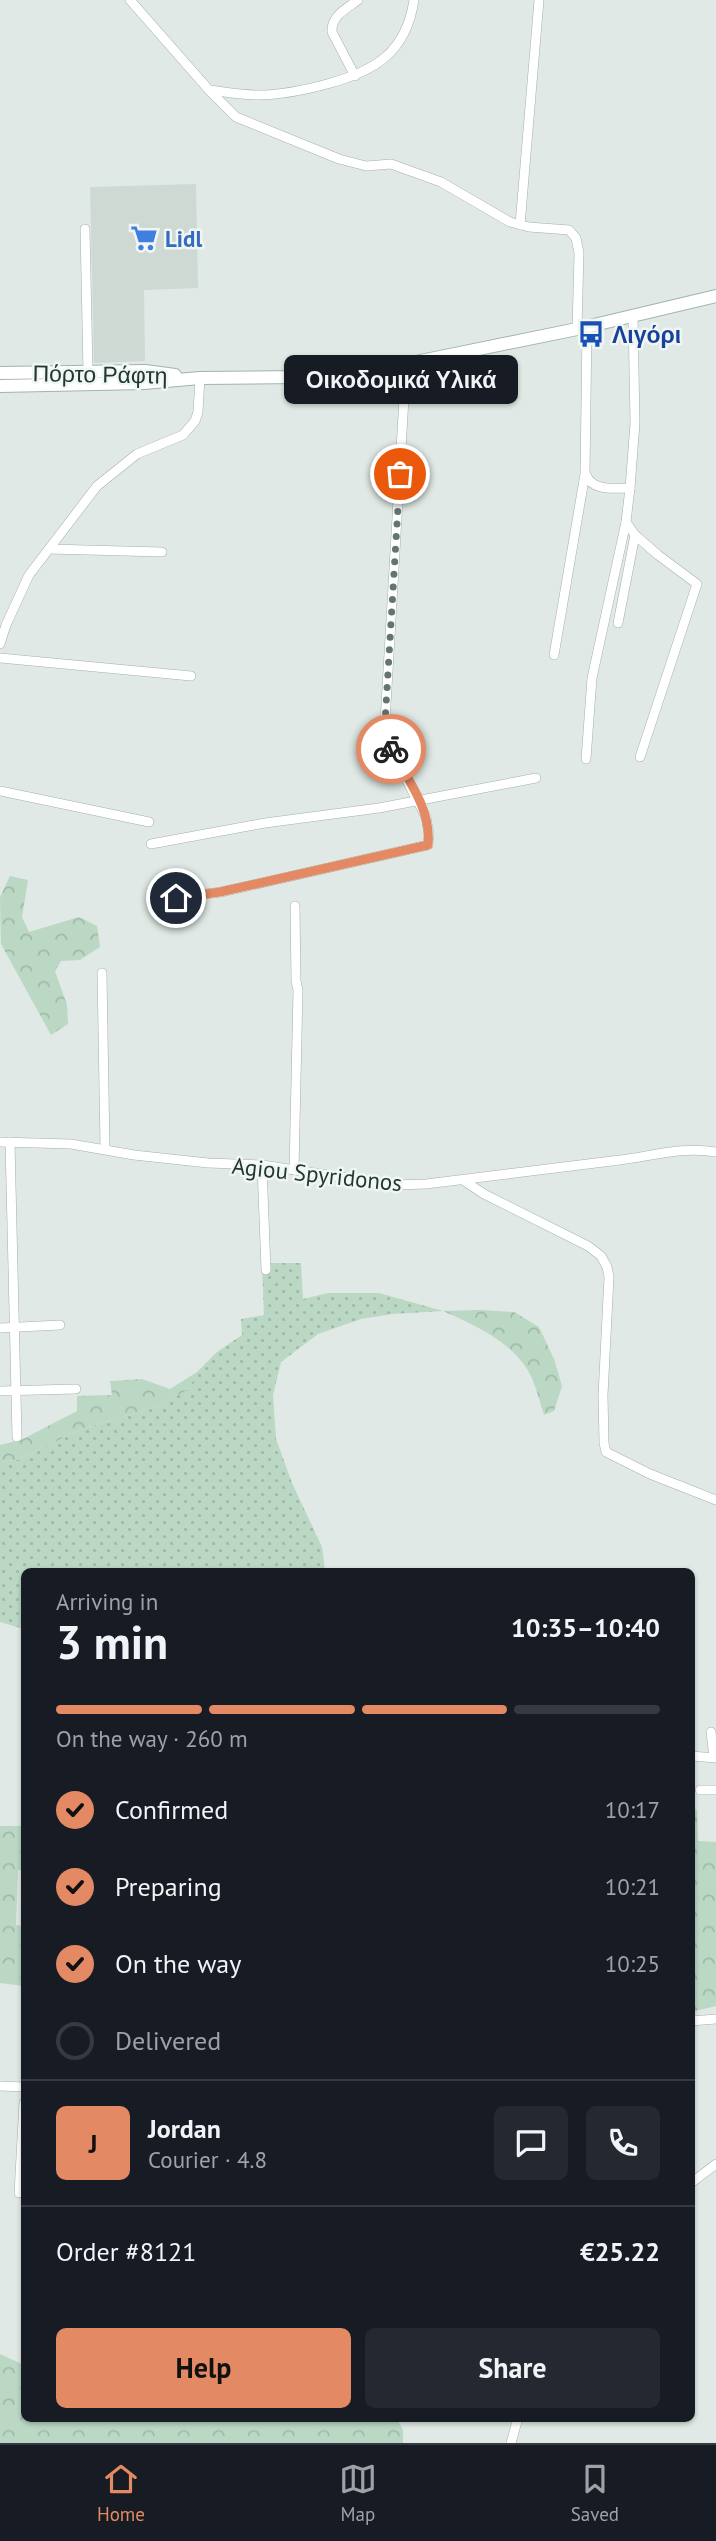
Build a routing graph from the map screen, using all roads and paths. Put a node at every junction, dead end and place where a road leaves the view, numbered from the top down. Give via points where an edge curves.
1 (130, 0) edge
2 (358, 0) edge
3 (414, 0) edge
4 (539, 0) edge
5 (355, 76) junction
6 (209, 90) junction
7 (520, 225) junction
8 (85, 229) dead end
9 (716, 296) edge
10 (633, 317) junction
11 (582, 328) junction
12 (407, 365) junction
13 (88, 372) junction
14 (0, 373) edge
15 (200, 378) junction
16 (0, 386) edge
17 (585, 474) junction
18 (630, 488) junction
19 (626, 522) junction
20 (635, 535) junction
21 (49, 549) junction
22 (162, 552) dead end
23 (618, 623) dead end
24 (3, 625) edge
25 (0, 645) edge
26 (554, 655) dead end
27 (0, 658) edge
28 (191, 676) dead end
29 (640, 757) dead end
30 (586, 760) dead end
31 (536, 778) dead end
32 (0, 791) edge
33 (419, 801) junction
34 (149, 822) dead end
35 (151, 844) dead end
36 (176, 898) dead end
37 (295, 906) dead end
38 (102, 973) dead end
39 (5, 1142) edge
40 (105, 1149) junction
41 (716, 1152) edge
42 (262, 1165) junction
43 (294, 1170) junction
44 (463, 1180) junction
45 (266, 1270) dead end
46 (60, 1325) dead end
47 (0, 1328) edge
48 (13, 1328) junction
49 (76, 1389) dead end
50 (0, 1391) edge
51 (15, 1391) junction
52 (17, 1437) dead end
53 (716, 1500) edge
54 (711, 1732) dead end
55 (695, 1756) edge
56 (715, 1757) edge
57 (700, 1790) dead end
58 (716, 1790) edge
59 (716, 2020) edge
60 (695, 2021) edge
61 (0, 2086) edge
62 (21, 2087) edge
63 (21, 2157) edge
64 (716, 2164) edge
65 (695, 2180) edge
66 (19, 2193) dead end
67 (517, 2422) edge
68 (511, 2443) edge

1 - 6 street
2 - 5 street via 331,25
3 - 5 street via 396,45 383,60
4 - 7 street
5 - 6 street via 306,90 257,95
6 - 7 street via 236,117 339,159 366,166 391,164 441,182
7 - 11 street via 569,230 576,238
8 - 13 street
9 - 10 main road, Πόρτο Ράφτη
10 - 11 main road, Πόρτο Ράφτη
10 - 18 street via 635,423
11 - 12 main road, Πόρτο Ράφτη
11 - 17 street
12 - 15 main road, Πόρτο Ράφτη via 315,377
12 - 33 street via 385,722 386,741
13 - 14 main road, Πόρτο Ράφτη
13 - 15 main road, Πόρτο Ράφτη via 145,371
15 - 16 main road, Πόρτο Ράφτη
15 - 21 street via 198,412 189,429 114,470
17 - 18 street via 595,486
17 - 26 street
18 - 19 street
19 - 20 street
19 - 30 street via 592,678
20 - 23 street
20 - 29 street via 697,584
21 - 22 street
21 - 24 street via 29,575
24 - 25 street
27 - 28 street
31 - 33 street
32 - 34 street
33 - 35 street
33 - 36 street via 429,834 428,845 422,848
37 - 43 street
38 - 40 street
39 - 40 street, Agiou Spyridonos
39 - 48 street
40 - 42 street, Agiou Spyridonos
41 - 44 street, Agiou Spyridonos via 669,1151
42 - 43 street, Agiou Spyridonos
42 - 45 street
43 - 44 street, Agiou Spyridonos via 394,1185
44 - 53 street via 601,1256 609,1277 603,1395 606,1452
46 - 48 street
47 - 48 street
48 - 51 street
49 - 51 street
50 - 51 street
51 - 52 street
54 - 56 street
55 - 56 street
57 - 58 street
59 - 60 street
61 - 62 street
63 - 66 street
64 - 65 street
67 - 68 street

